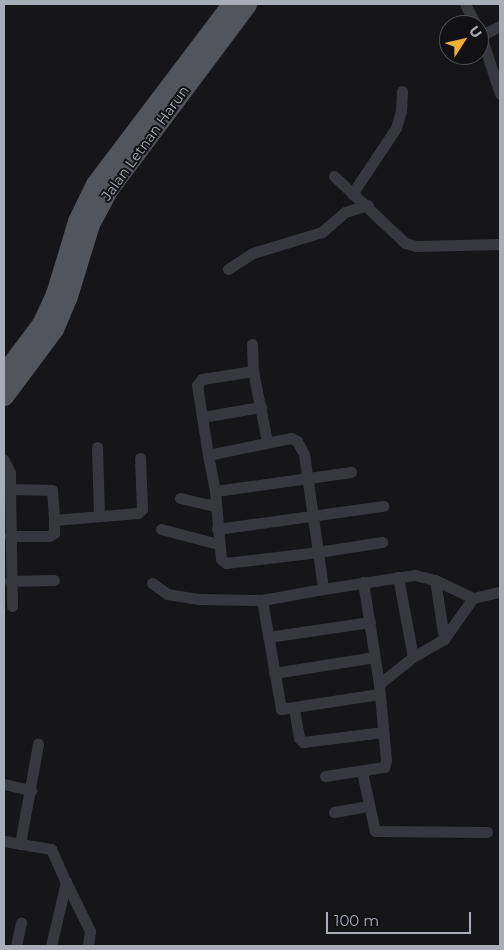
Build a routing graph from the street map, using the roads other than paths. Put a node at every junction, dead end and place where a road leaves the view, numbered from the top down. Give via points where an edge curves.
1 (242, 4) edge
2 (489, 59) edge
3 (402, 91) dead end
4 (500, 91) edge
5 (334, 176) dead end
6 (352, 194) junction
7 (368, 205) junction
8 (500, 244) edge
9 (228, 268) dead end
10 (252, 344) dead end
11 (253, 371) junction
12 (4, 373) edge
13 (4, 396) edge
14 (261, 407) junction
15 (202, 417) junction
16 (267, 442) junction
17 (97, 447) dead end
18 (208, 455) junction
19 (140, 458) dead end
20 (4, 460) edge
21 (351, 472) dead end
22 (307, 480) junction
23 (10, 489) junction
24 (215, 491) junction
25 (180, 498) dead end
26 (216, 506) junction
27 (382, 506) dead end
28 (99, 516) junction
29 (312, 517) junction
30 (54, 520) junction
31 (161, 529) dead end
32 (217, 529) junction
33 (10, 536) junction
34 (382, 542) dead end
35 (218, 544) junction
36 (318, 552) junction
37 (398, 577) junction
38 (54, 580) dead end
39 (435, 580) junction
40 (10, 581) junction
41 (363, 582) junction
42 (152, 583) dead end
43 (324, 589) junction
44 (500, 592) edge
45 (473, 598) junction
46 (262, 600) junction
47 (12, 606) dead end
48 (370, 622) junction
49 (268, 637) junction
50 (444, 639) junction
51 (375, 657) junction
52 (414, 657) junction
53 (274, 673) junction
54 (379, 689) junction
55 (294, 710) junction
56 (384, 732) junction
57 (38, 744) dead end
58 (362, 772) junction
59 (325, 776) dead end
60 (4, 784) edge
61 (31, 790) junction
62 (368, 806) junction
63 (334, 812) dead end
64 (487, 832) dead end
65 (4, 841) edge
66 (20, 844) junction
67 (66, 882) junction
68 (21, 923) dead end
69 (16, 946) edge
70 (51, 946) edge
71 (88, 946) edge

1 - 12 main road, Jalan Letnan Harun via 95,184 76,221 55,294 41,324
1 - 13 main road, Jalan Letnan Harun via 108,190 90,224 68,296 54,329
2 - 4 street
3 - 6 street via 396,128
5 - 6 street
6 - 7 street
7 - 8 street via 405,242 416,246
7 - 9 street via 345,212 322,232 253,253
10 - 11 street
11 - 14 street
11 - 15 street via 200,381 197,385
14 - 15 street
14 - 16 street
15 - 18 street
16 - 18 street
16 - 22 street via 291,438 298,441 304,454
17 - 28 street
18 - 24 street
19 - 28 street via 141,511
20 - 23 street via 10,473
21 - 22 street
22 - 24 street
22 - 29 street
23 - 30 street via 50,489
23 - 33 street
24 - 26 street
25 - 26 street
26 - 32 street
27 - 29 street
28 - 30 street
29 - 32 street
29 - 36 street
30 - 33 street via 54,533 49,536
31 - 35 street
32 - 35 street
33 - 40 street
34 - 36 street
35 - 36 street via 226,563
36 - 43 street
37 - 39 street via 415,574
37 - 41 street
37 - 52 street
38 - 40 street
39 - 45 street
39 - 50 street
40 - 47 street
41 - 43 street
41 - 48 street
42 - 46 street via 167,594 182,597
43 - 46 street
44 - 45 street
45 - 50 street
46 - 49 street
48 - 49 street
48 - 51 street
49 - 53 street
50 - 52 street
51 - 53 street
51 - 54 street
52 - 54 street
53 - 55 street via 281,709
54 - 55 street
54 - 56 street
55 - 56 street via 299,738 303,742
56 - 58 street via 386,764
57 - 61 street
58 - 59 street
58 - 62 street
60 - 61 street
61 - 66 street
62 - 63 street
62 - 64 street via 375,831
65 - 66 street
66 - 67 street via 53,851
67 - 70 street
67 - 71 street via 89,930
68 - 69 street

